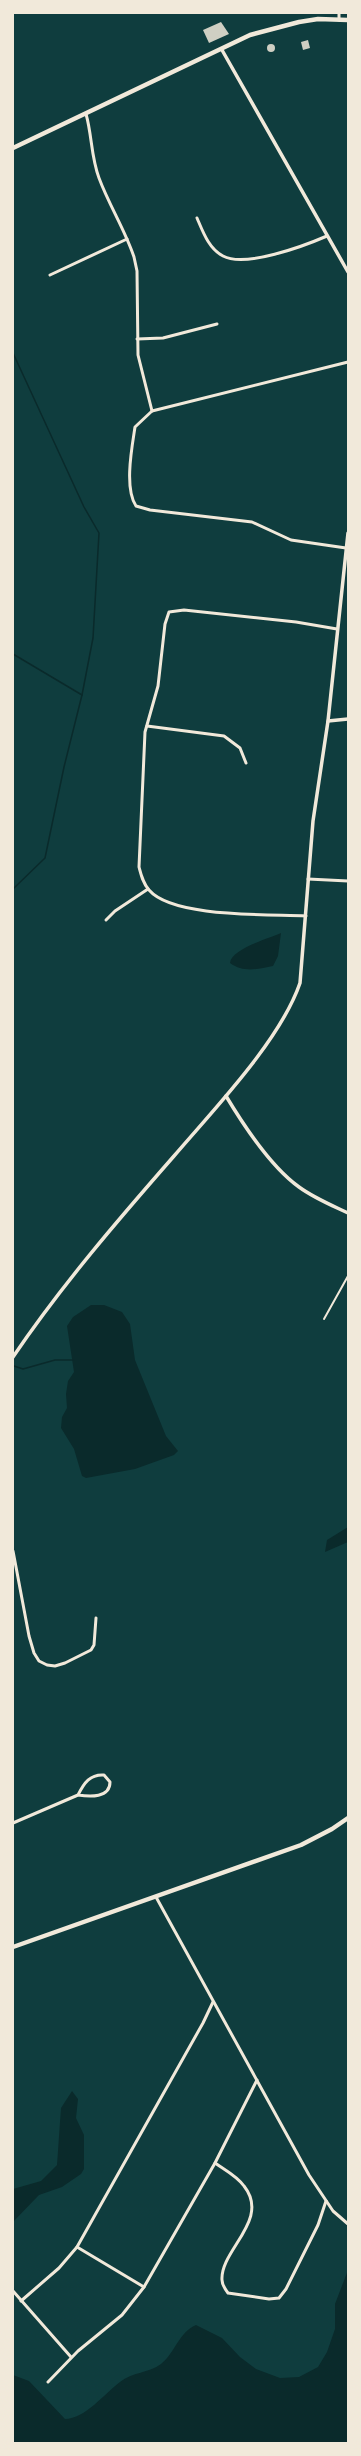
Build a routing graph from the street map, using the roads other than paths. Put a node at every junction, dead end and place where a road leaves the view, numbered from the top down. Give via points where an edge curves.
1 (339, 13) edge
2 (339, 20) junction
3 (348, 20) edge
4 (222, 50) junction
5 (86, 114) junction
6 (13, 148) edge
7 (197, 218) dead end
8 (327, 236) junction
9 (127, 239) junction
10 (348, 272) edge
11 (50, 275) dead end
12 (217, 324) dead end
13 (137, 339) junction
14 (348, 362) edge
15 (152, 411) junction
16 (348, 532) edge
17 (346, 548) junction
18 (337, 628) junction
19 (348, 719) edge
20 (328, 721) junction
21 (147, 726) junction
22 (246, 763) dead end
23 (308, 879) junction
24 (348, 881) edge
25 (148, 889) junction
26 (306, 916) junction
27 (106, 920) dead end
28 (226, 1096) junction
29 (348, 1213) edge
30 (348, 1276) edge
31 (324, 1319) dead end
32 (13, 1357) edge
33 (13, 1550) edge
34 (18, 1582) junction
35 (13, 1583) edge
36 (96, 1618) dead end
37 (78, 1795) junction
38 (348, 1818) edge
39 (13, 1823) edge
40 (156, 1897) junction
41 (13, 1947) edge
42 (213, 2002) junction
43 (257, 2080) junction
44 (215, 2163) junction
45 (326, 2201) junction
46 (348, 2224) edge
47 (77, 2247) junction
48 (144, 2287) junction
49 (13, 2291) edge
50 (21, 2301) junction
51 (71, 2357) junction
52 (48, 2382) dead end

1 - 2 street
2 - 3 main road
2 - 4 main road via 318,19 279,26 250,35
4 - 5 main road
4 - 8 street
5 - 6 main road
5 - 9 street via 93,160
7 - 8 street via 215,250 231,259 248,260
8 - 10 street
9 - 11 street
9 - 13 street via 137,271
12 - 13 street via 163,338
13 - 15 street via 140,367
14 - 15 street
15 - 17 street via 135,426 130,467 131,496 136,506 150,510 252,522 291,540
16 - 17 street
17 - 18 street
18 - 20 street
18 - 21 street via 184,610 169,612 164,624 158,686
19 - 20 street
20 - 23 street via 313,821
21 - 22 street via 224,736 240,748
21 - 25 street via 139,868
23 - 24 street
23 - 26 street
25 - 26 street via 178,906 205,911
25 - 27 street
26 - 28 street via 300,983 295,996 274,1032
28 - 29 street via 269,1157 289,1179 315,1198
28 - 32 street via 118,1222
30 - 31 street
33 - 34 street
34 - 35 street
34 - 36 street via 34,1653 47,1665 65,1663 91,1650 94,1645
37 - 37 street via 83,1785 95,1775 104,1775 110,1782 104,1793 87,1797
37 - 39 street
38 - 40 main road via 301,1845
40 - 41 main road
40 - 42 street
42 - 43 street
42 - 47 street
43 - 44 street
43 - 45 street
44 - 45 street via 244,2186 253,2208 246,2228 224,2268 222,2278 228,2293 279,2298 318,2225
44 - 48 street
45 - 46 street
47 - 48 street
47 - 50 street via 59,2268
48 - 51 street via 122,2314
49 - 50 street
50 - 51 street
51 - 52 street

